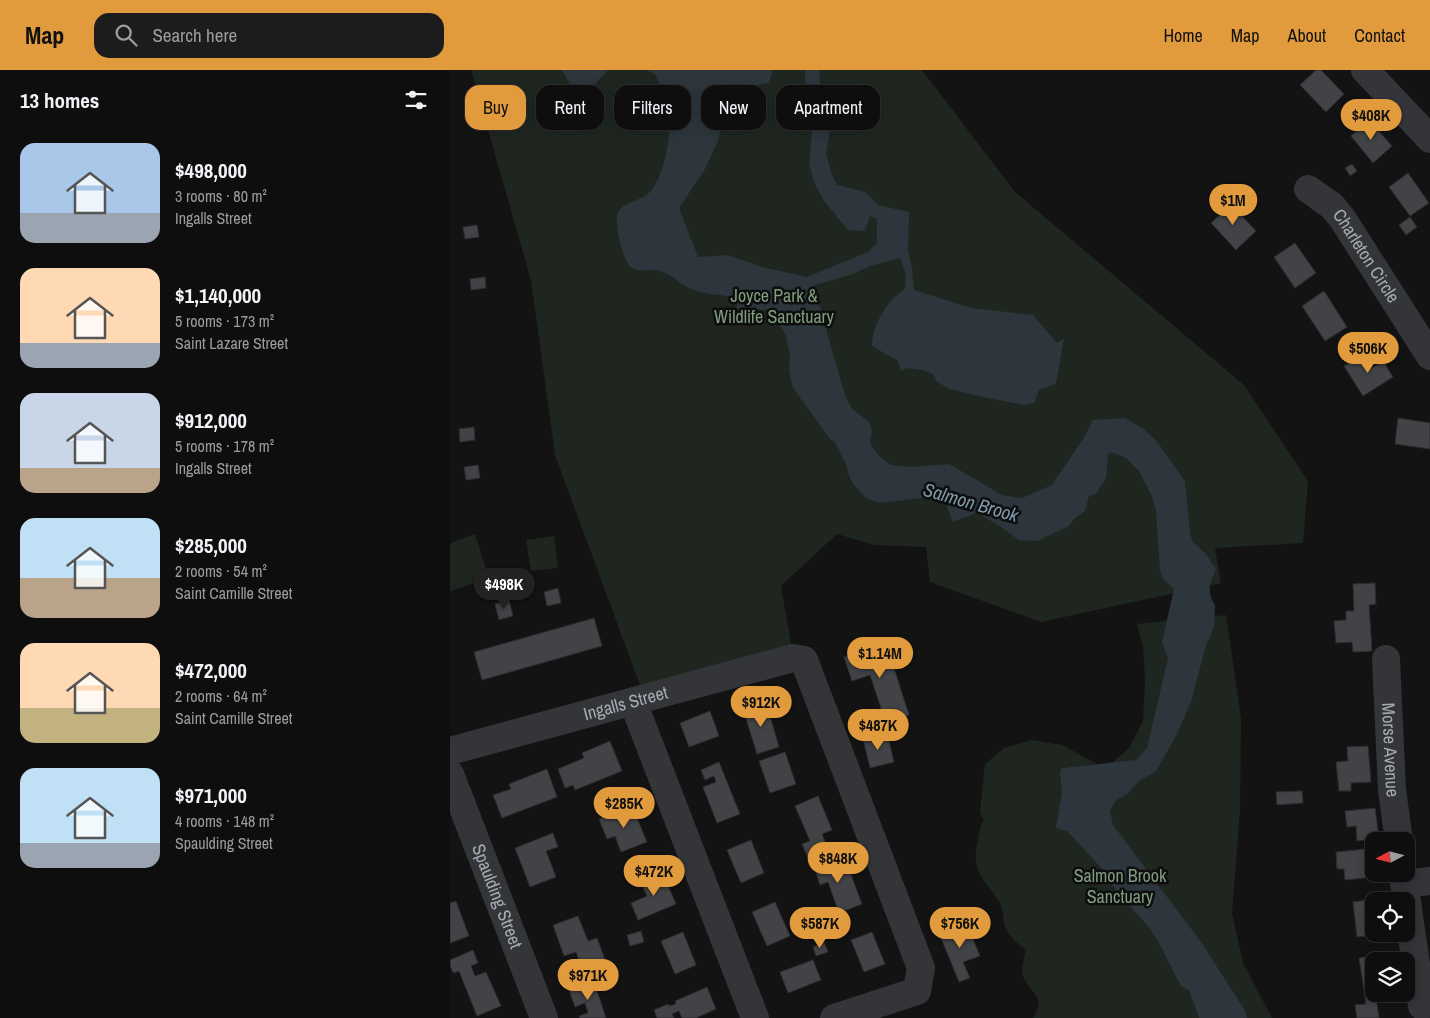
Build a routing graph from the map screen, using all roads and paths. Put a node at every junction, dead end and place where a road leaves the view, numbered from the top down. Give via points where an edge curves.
1 (1365, 70) edge
2 (1430, 139) edge
3 (1308, 189) dead end
4 (1430, 356) edge
5 (1386, 659) dead end
6 (633, 702) junction
7 (450, 751) edge
8 (450, 774) edge
9 (1397, 832) edge
10 (1412, 882) edge
11 (1422, 1006) dead end
12 (544, 1018) edge
13 (755, 1018) edge
14 (834, 1018) edge

1 - 2 street
3 - 4 street, Charleton Circle via 1332,206 1342,218
5 - 9 street, Morse Avenue
6 - 7 street, Ingalls Street
6 - 13 street
6 - 14 street, Ingalls Street via 793,658 804,660 921,968 917,991
8 - 12 street, Spaulding Street
10 - 11 street

